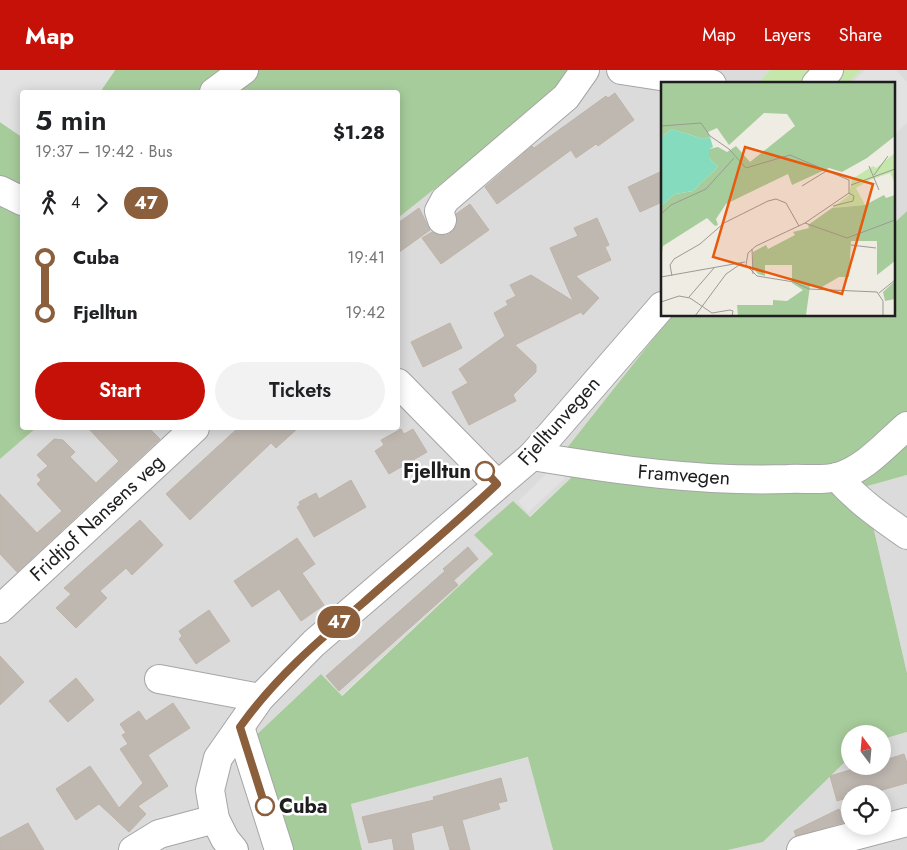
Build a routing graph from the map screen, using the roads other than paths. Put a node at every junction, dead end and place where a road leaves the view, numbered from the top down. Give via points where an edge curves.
1 (244, 70) edge
2 (585, 70) edge
3 (620, 70) edge
4 (830, 70) edge
5 (699, 82) edge
6 (818, 82) edge
7 (217, 90) edge
8 (0, 190) edge
9 (20, 199) edge
10 (442, 220) dead end
11 (661, 307) edge
12 (400, 385) edge
13 (907, 426) edge
14 (193, 430) edge
15 (532, 456) junction
16 (837, 477) junction
17 (497, 484) junction
18 (907, 511) edge
19 (876, 513) junction
20 (907, 535) edge
21 (0, 609) edge
22 (159, 679) dead end
23 (260, 698) junction
24 (240, 727) junction
25 (215, 819) junction
26 (907, 822) edge
27 (133, 850) edge
28 (175, 850) edge
29 (234, 850) edge
30 (279, 850) edge
31 (801, 850) edge

1 - 7 street
2 - 10 street via 566,97 445,200 439,211
3 - 5 street
4 - 6 street
8 - 9 street
11 - 15 street, Fjelltunvegen
12 - 17 street
13 - 16 street, Framvegen via 884,449
14 - 21 street, Fridtjof Nansens veg
15 - 16 street, Framvegen via 634,471 735,479
15 - 17 street, Fjelltunvegen
16 - 19 street
17 - 23 street, Fjelltunvegen via 455,524 314,643
18 - 19 street
19 - 20 street
22 - 23 street
23 - 24 street, Fjelltunvegen
24 - 25 street, Fjelltunvegen via 218,758 210,790
24 - 30 street
25 - 27 street via 159,834
25 - 28 street
25 - 29 street, Fjelltunvegen
26 - 31 street

